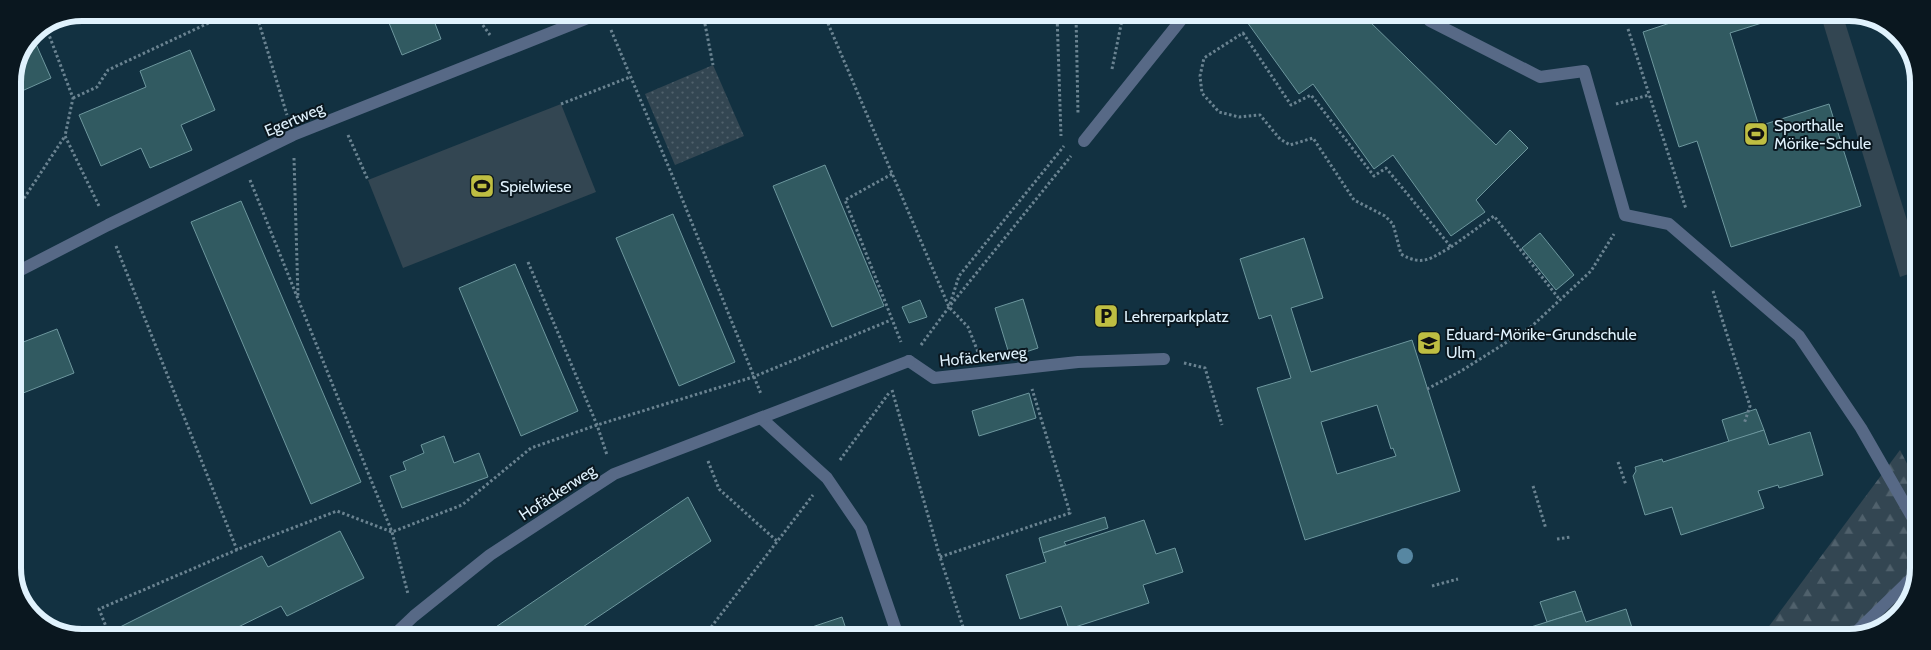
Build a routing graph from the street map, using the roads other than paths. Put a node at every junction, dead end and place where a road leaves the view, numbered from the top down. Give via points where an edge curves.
1 (580, 21) edge
2 (1180, 21) edge
3 (1429, 21) edge
4 (1084, 141) road end
5 (21, 270) edge
6 (1164, 359) road end
7 (761, 418) junction
8 (1910, 513) edge
9 (1908, 582) edge
10 (1861, 628) edge
11 (400, 629) edge
12 (896, 629) edge

1 - 5 street, Egertweg via 293,136
2 - 4 street
3 - 8 street via 1540,77 1584,71 1625,215 1669,224 1799,336 1861,428
6 - 7 street, Hofäckerweg via 1078,362 934,378 909,361
7 - 11 street, Hofäckerweg via 614,474 490,555
7 - 12 street via 827,478 861,528
9 - 10 street

